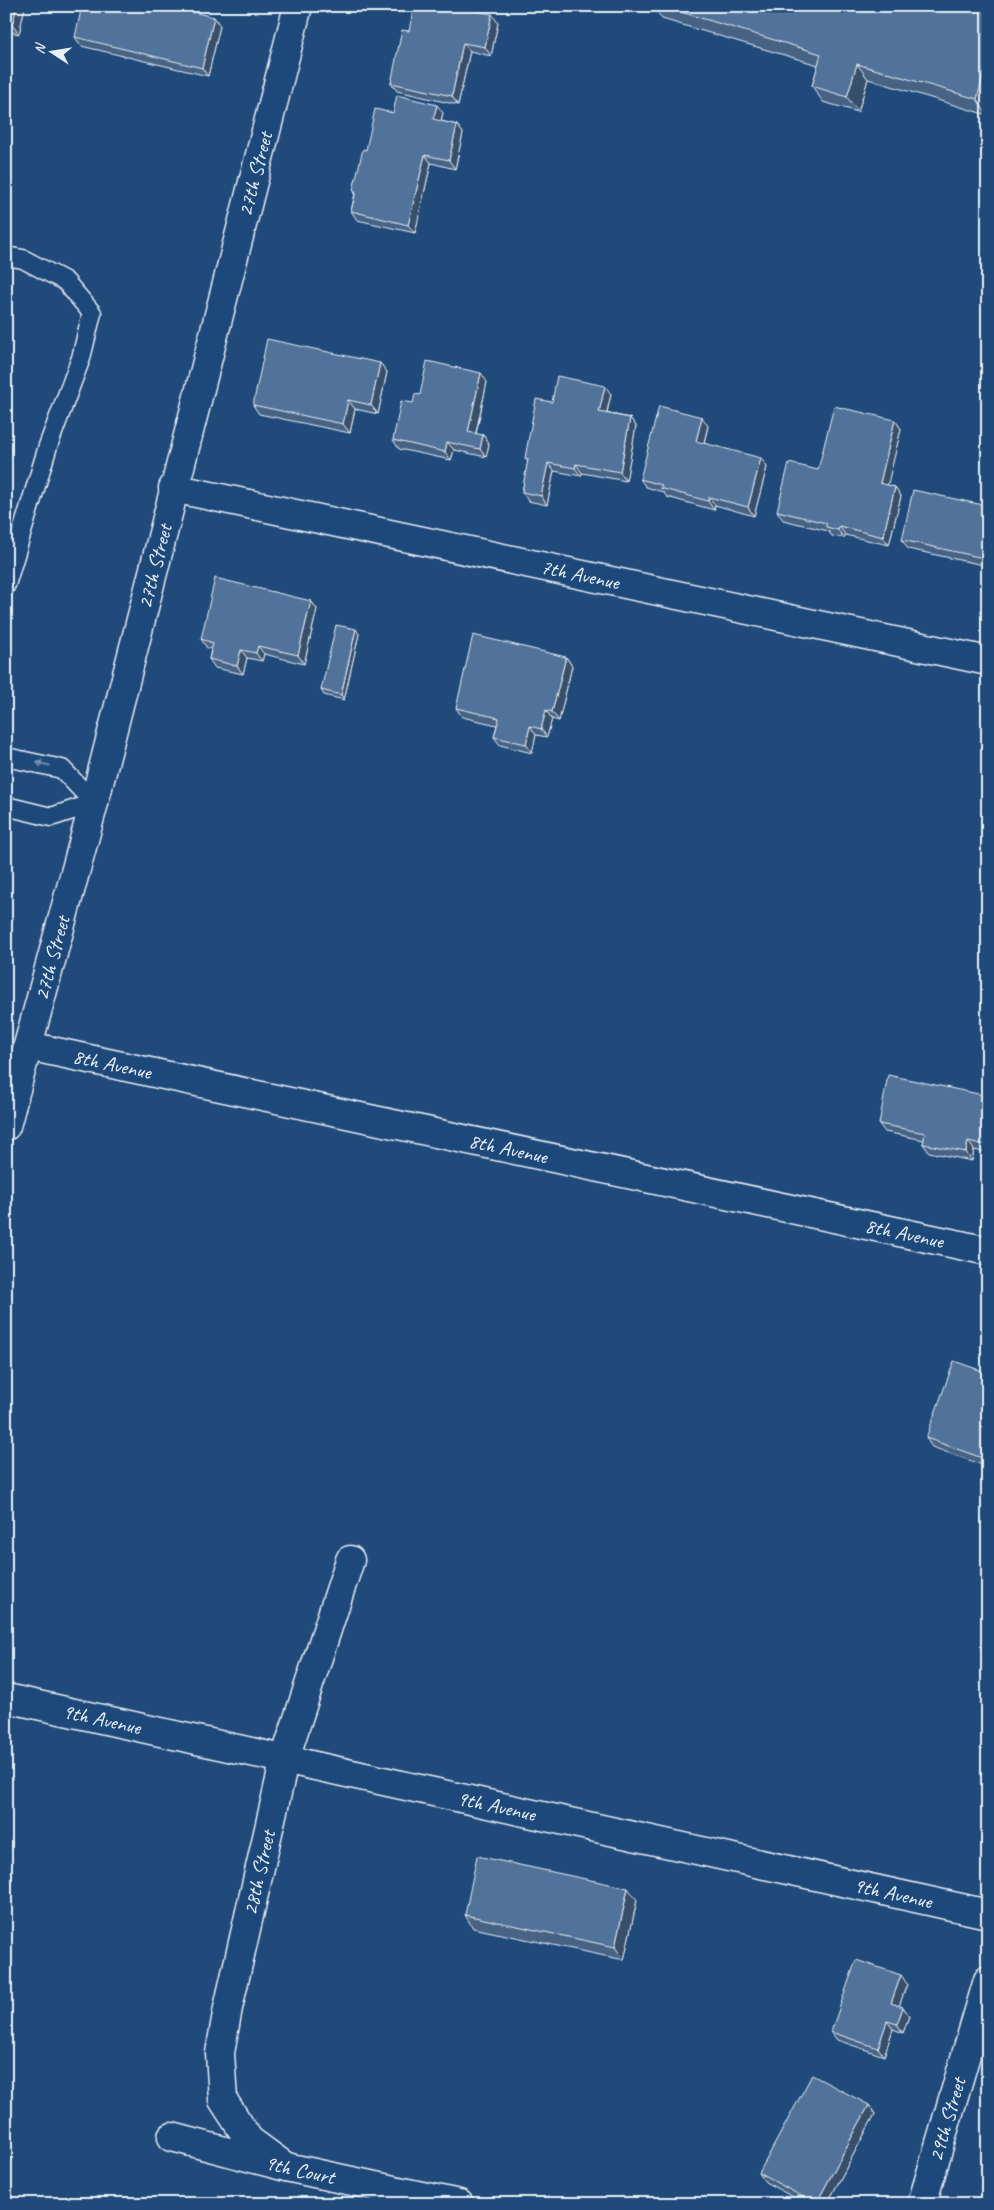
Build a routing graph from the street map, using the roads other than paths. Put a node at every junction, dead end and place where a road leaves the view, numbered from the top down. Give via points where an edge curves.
1 (298, 6) edge
2 (6, 256) edge
3 (173, 488) junction
4 (6, 584) edge
5 (988, 661) edge
6 (6, 757) edge
7 (94, 803) junction
8 (6, 806) edge
9 (28, 1046) junction
10 (6, 1126) edge
11 (988, 1251) edge
12 (350, 1560) dead end
13 (6, 1698) edge
14 (285, 1758) junction
15 (988, 1914) edge
16 (987, 1984) edge
17 (172, 2137) dead end
18 (286, 2167) junction
19 (458, 2204) edge
20 (922, 2204) edge

1 - 3 street, 27th Street
2 - 4 lane via 23,259 65,281 92,313 81,358 48,446
3 - 5 street, 7th Avenue
3 - 7 street, 27th Street
7 -> 6 lane via 62,769
7 - 8 lane via 51,817
7 - 9 street, 27th Street
9 - 10 street, 27th Street
9 - 11 street, 8th Avenue
12 - 14 street, 28th Street
13 - 14 street, 9th Avenue
14 - 15 street, 9th Avenue
14 - 18 street, 28th Street via 220,2053 223,2100 249,2140
16 - 20 street, 29th Street
17 - 18 street, 9th Court
18 - 19 street, 9th Court

